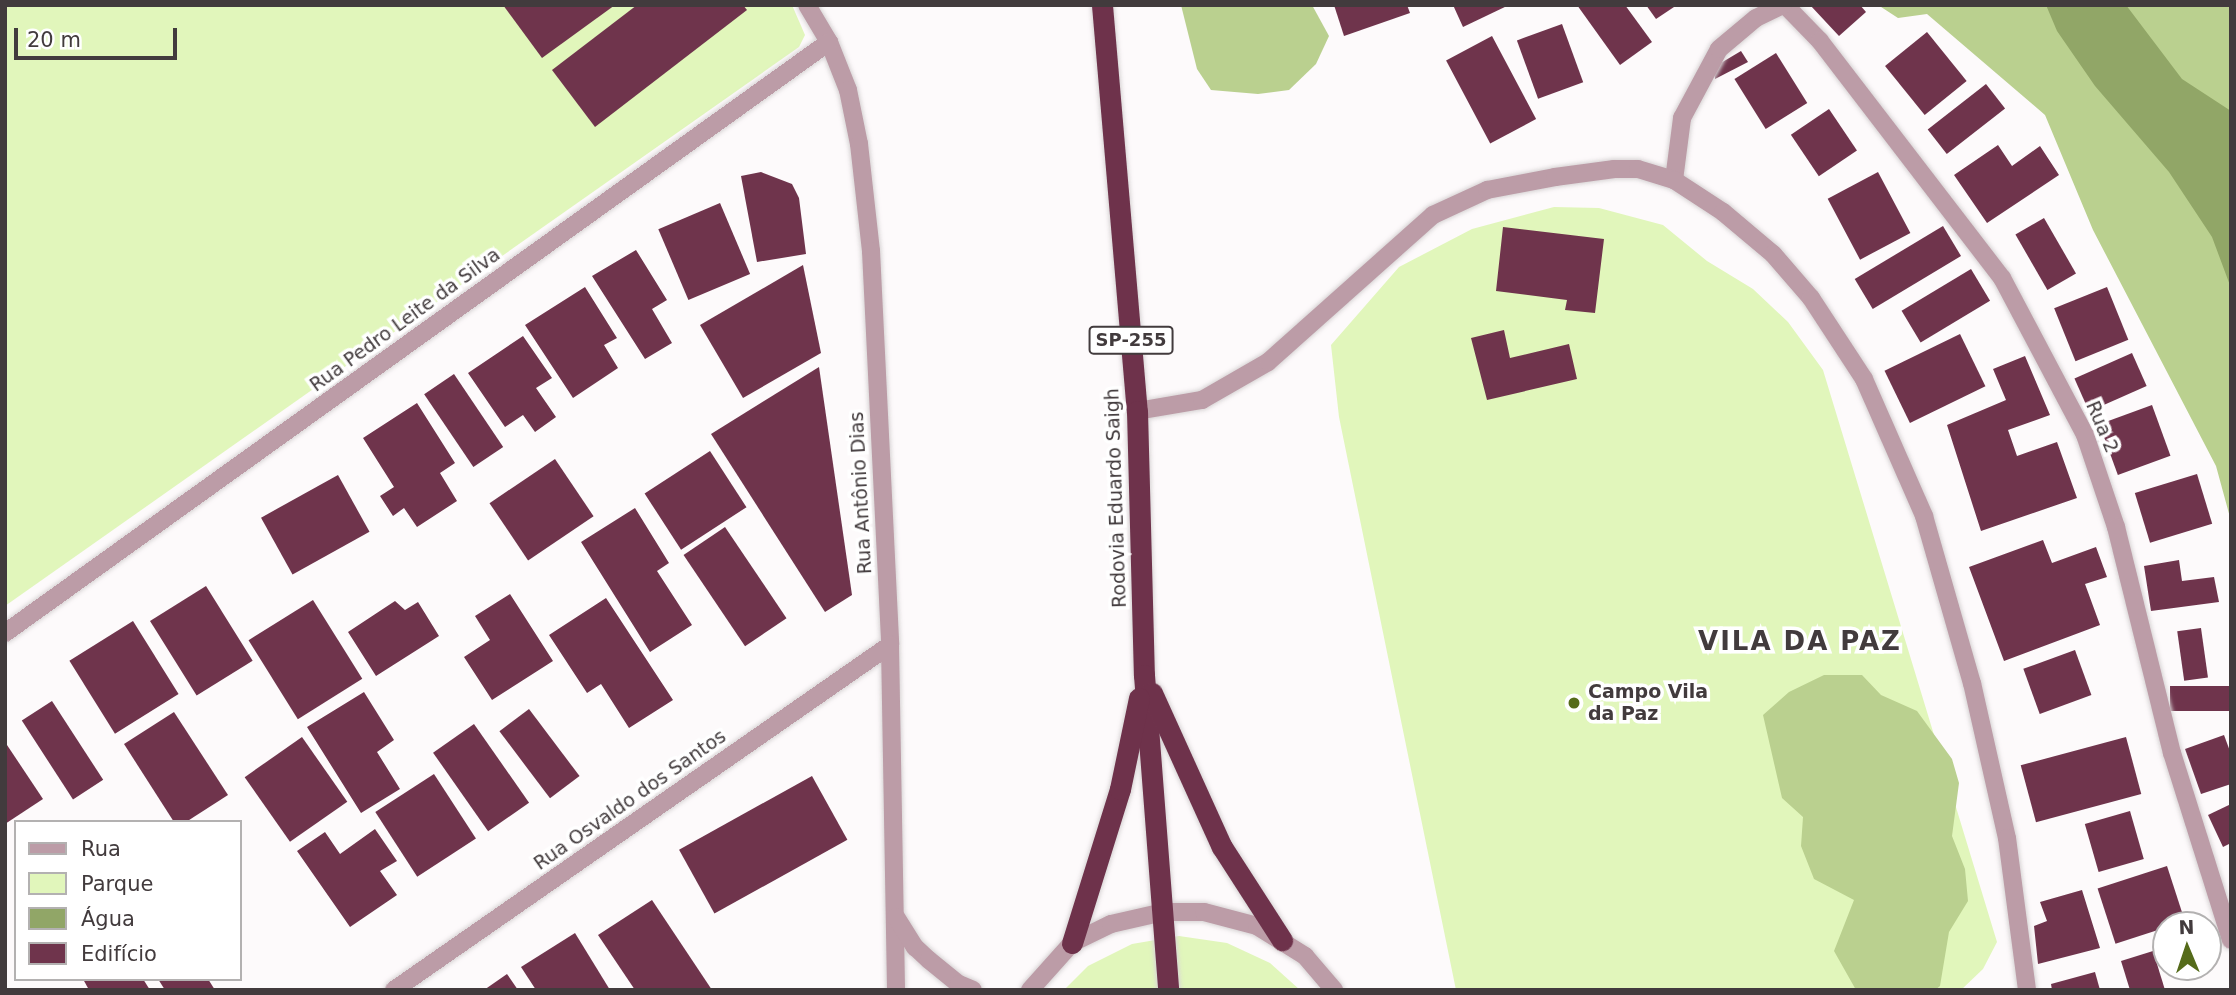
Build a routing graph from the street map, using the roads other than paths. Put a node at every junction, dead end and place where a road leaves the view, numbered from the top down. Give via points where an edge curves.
1 (807, 5) edge
2 (1102, 5) edge
3 (1784, 5) edge
4 (829, 42) junction
5 (1674, 180) junction
6 (1137, 411) junction
7 (5, 633) edge
8 (890, 645) junction
9 (1144, 675) junction
10 (1164, 912) junction
11 (894, 915) junction
12 (1282, 940) junction
13 (2231, 940) edge
14 (1072, 943) junction
15 (2024, 987) edge
16 (394, 990) edge
17 (896, 990) edge
18 (973, 990) edge
19 (1030, 990) edge
20 (1168, 990) edge
21 (1334, 990) edge

1 - 4 street, Rua Antônio Dias
2 - 6 highway, Rodovia Eduardo Saigh / SP-255
3 - 5 street via 1756,18 1719,49 1682,118
3 - 13 street, Rua 2 via 1820,41 2002,278 2085,435 2116,527 2172,753
4 - 7 street, Rua Pedro Leite da Silva
4 - 8 street, Rua Antônio Dias via 848,90 859,144 871,251
5 - 6 street via 1638,169 1614,169 1487,190 1433,215 1268,362 1202,400
5 - 15 street via 1763,246 1811,298 1864,379 1924,516 1972,683 2004,825
6 - 9 highway, Rodovia Eduardo Saigh / SP-255
8 - 11 street, Rua Antônio Dias
8 - 16 street, Rua Osvaldo dos Santos
9 - 10 highway, Rodovia Eduardo Saigh / SP-255
9 - 12 highway via 1222,848
9 - 14 highway via 1120,789
10 - 12 street via 1205,912 1231,918
10 - 14 street via 1111,924
10 - 20 highway, Rodovia Eduardo Saigh / SP-255
11 - 17 street, Rua Antônio Dias
11 - 18 street via 915,947 959,984
12 - 21 street via 1305,956
14 - 19 street

